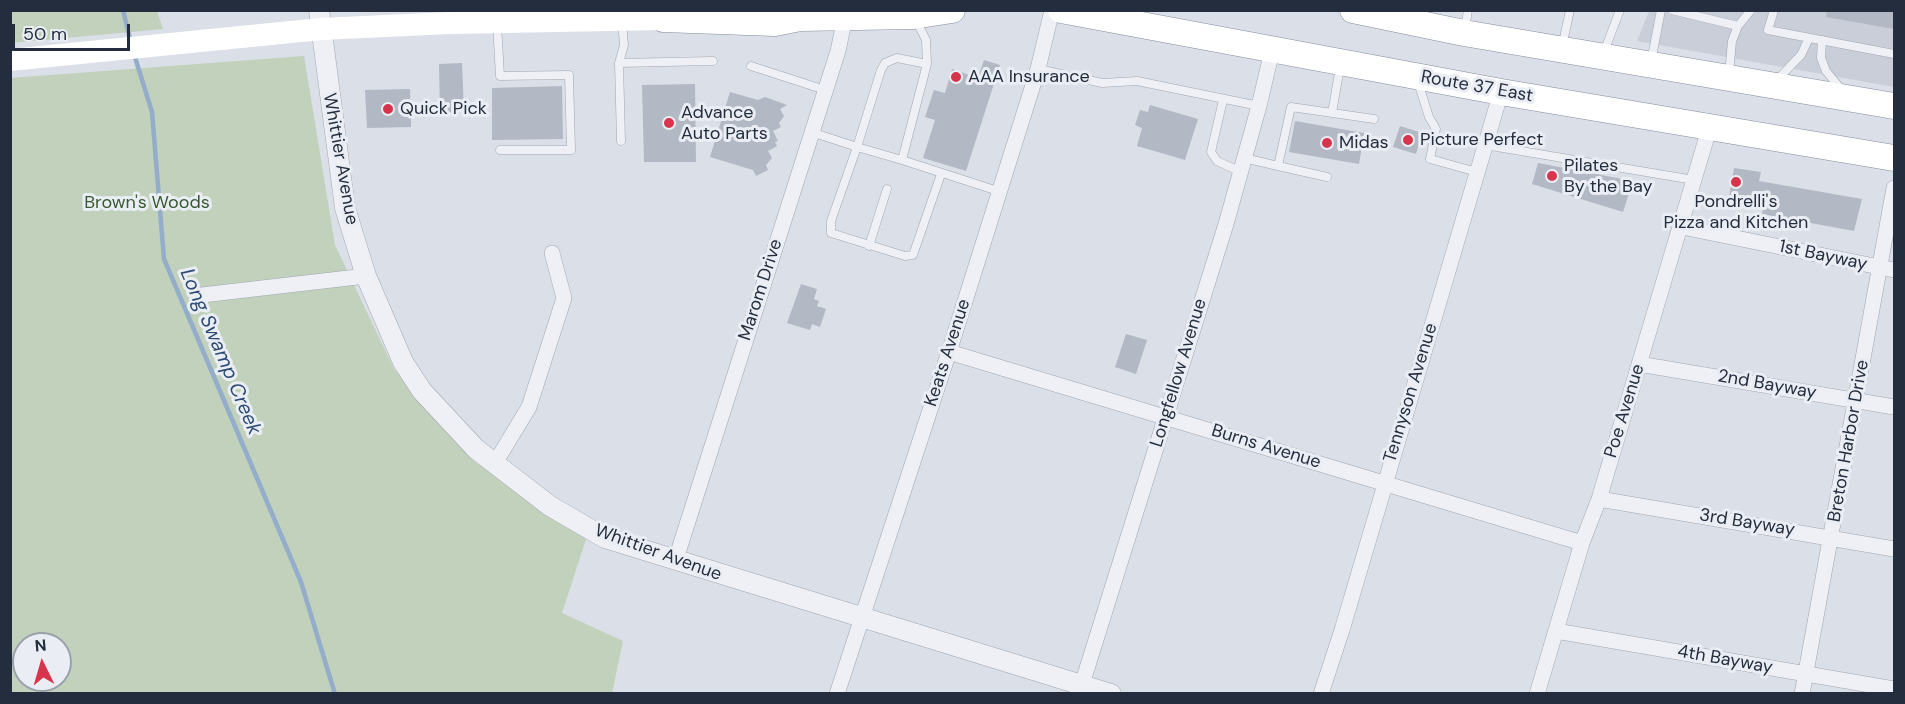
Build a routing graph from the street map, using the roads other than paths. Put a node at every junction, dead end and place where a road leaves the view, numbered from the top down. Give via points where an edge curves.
1 (712, 10) edge
2 (952, 10) edge
3 (1052, 10) edge
4 (1061, 10) edge
5 (1570, 10) edge
6 (1620, 10) edge
7 (1661, 10) edge
8 (1672, 10) edge
9 (1751, 10) edge
10 (1774, 10) edge
11 (1368, 12) edge
12 (793, 14) edge
13 (901, 16) junction
14 (629, 17) edge
15 (845, 18) junction
16 (320, 20) edge
17 (663, 20) junction
18 (497, 23) junction
19 (1454, 23) edge
20 (1738, 26) junction
21 (1809, 38) junction
22 (1822, 40) junction
23 (1562, 49) junction
24 (1272, 51) junction
25 (1894, 54) edge
26 (1602, 57) junction
27 (10, 60) edge
28 (713, 61) dead end
29 (619, 63) junction
30 (1341, 63) junction
31 (927, 64) junction
32 (1650, 65) junction
33 (751, 66) dead end
34 (1038, 69) junction
35 (1416, 76) junction
36 (1728, 78) junction
37 (1772, 85) junction
38 (825, 90) junction
39 (1501, 92) junction
40 (1849, 99) junction
41 (1223, 100) junction
42 (1259, 106) junction
43 (1894, 106) edge
44 (1332, 113) junction
45 (1374, 119) dead end
46 (1710, 126) junction
47 (811, 132) junction
48 (621, 141) dead end
49 (1485, 145) junction
50 (857, 147) junction
51 (500, 150) dead end
52 (1894, 158) edge
53 (902, 160) junction
54 (1241, 164) junction
55 (1278, 166) junction
56 (1478, 171) junction
57 (941, 174) junction
58 (1327, 177) dead end
59 (1695, 180) junction
60 (1894, 188) edge
61 (887, 189) dead end
62 (998, 191) junction
63 (1892, 218) edge
64 (1682, 227) junction
65 (869, 246) junction
66 (552, 254) dead end
67 (1888, 269) edge
68 (366, 276) junction
69 (202, 295) dead end
70 (949, 352) junction
71 (1639, 364) junction
72 (1856, 400) junction
73 (1894, 407) edge
74 (1165, 417) junction
75 (495, 463) junction
76 (1384, 483) junction
77 (1599, 499) junction
78 (1831, 537) junction
79 (1582, 543) junction
80 (1894, 549) edge
81 (675, 562) junction
82 (861, 619) junction
83 (1556, 632) junction
84 (1806, 674) junction
85 (1080, 689) edge
86 (1894, 689) edge
87 (837, 693) edge
88 (1110, 693) edge
89 (1321, 693) edge
90 (1537, 693) edge
91 (1802, 693) edge

1 - 17 main road
2 - 13 highway
3 - 34 street, Keats Avenue
4 - 24 highway, Route 37 East
5 - 23 lane
6 - 26 lane
7 - 32 lane
8 - 20 lane
9 - 20 lane
10 - 21 lane via 1768,30
11 - 19 highway
12 - 15 highway
12 - 17 highway via 775,22
13 - 15 highway
13 - 31 lane via 926,40
14 - 17 main road
14 - 18 main road
14 - 29 lane
15 - 38 street, Marom Drive
16 - 18 main road
16 - 27 main road via 147,46
16 - 68 street, Whittier Avenue via 345,208
18 - 51 lane via 500,76 569,75 571,150
19 - 23 highway
20 - 36 lane via 1732,41
21 - 22 lane
21 - 37 lane via 1802,55
22 - 25 lane
22 - 40 lane via 1821,58 1826,71
23 - 26 highway
24 - 30 highway, Route 37 East
24 - 42 street, Longfellow Avenue
26 - 32 highway
28 - 29 lane
29 - 48 lane
30 - 35 highway, Route 37 East
30 - 44 lane
31 - 50 lane via 897,58 885,63
31 - 53 lane
32 - 36 highway
33 - 38 lane
34 - 41 lane via 1102,83 1137,81
34 - 62 street, Keats Avenue
35 - 39 highway, Route 37 East
35 - 56 lane via 1436,129 1430,159
36 - 37 highway
37 - 40 highway
38 - 47 street, Marom Drive
39 - 46 highway, Route 37 East
39 - 49 street, Tennyson Avenue
40 - 43 highway
41 - 42 lane
41 - 54 lane via 1211,152 1217,161
42 - 54 street, Longfellow Avenue
44 - 45 lane
44 - 55 lane via 1291,107
46 - 52 highway, Route 37 East
46 - 59 street, Poe Avenue
47 - 50 lane
47 - 81 street, Marom Drive
49 - 56 street, Tennyson Avenue
49 - 59 lane
50 - 53 lane
50 - 65 lane via 830,230 834,236
53 - 57 lane
54 - 55 lane
54 - 74 street, Longfellow Avenue
55 - 58 lane
56 - 76 street, Tennyson Avenue
57 - 62 lane
57 - 65 lane via 913,255
59 - 64 street, Poe Avenue
60 - 63 street, Breton Harbor Drive
61 - 65 lane
62 - 70 street, Keats Avenue
63 - 67 street, Breton Harbor Drive
64 - 67 street, 1st Bayway
64 - 71 street, Poe Avenue
66 - 75 street via 564,298 529,407
67 - 72 street, Breton Harbor Drive
68 - 69 street
68 - 75 street, Whittier Avenue via 403,362 422,391 476,449
70 - 74 street, Burns Avenue
70 - 82 street, Keats Avenue
71 - 72 street, 2nd Bayway
71 - 77 street, Poe Avenue
72 - 73 street, 2nd Bayway
72 - 78 street, Breton Harbor Drive
74 - 76 street, Burns Avenue
74 - 85 street, Longfellow Avenue
75 - 81 street, Whittier Avenue via 550,506 605,538
76 - 79 street, Burns Avenue
76 - 89 street, Tennyson Avenue
77 - 78 street, 3rd Bayway
77 - 79 street, Poe Avenue
78 - 80 street, 3rd Bayway
78 - 84 street, Breton Harbor Drive
79 - 83 street, Poe Avenue
81 - 82 street, Whittier Avenue
82 - 85 street, Whittier Avenue
82 - 87 street, Keats Avenue
83 - 84 street, 4th Bayway
83 - 90 street, Poe Avenue
84 - 86 street, 4th Bayway
84 - 91 street, Breton Harbor Drive
85 - 88 street, Whittier Avenue

